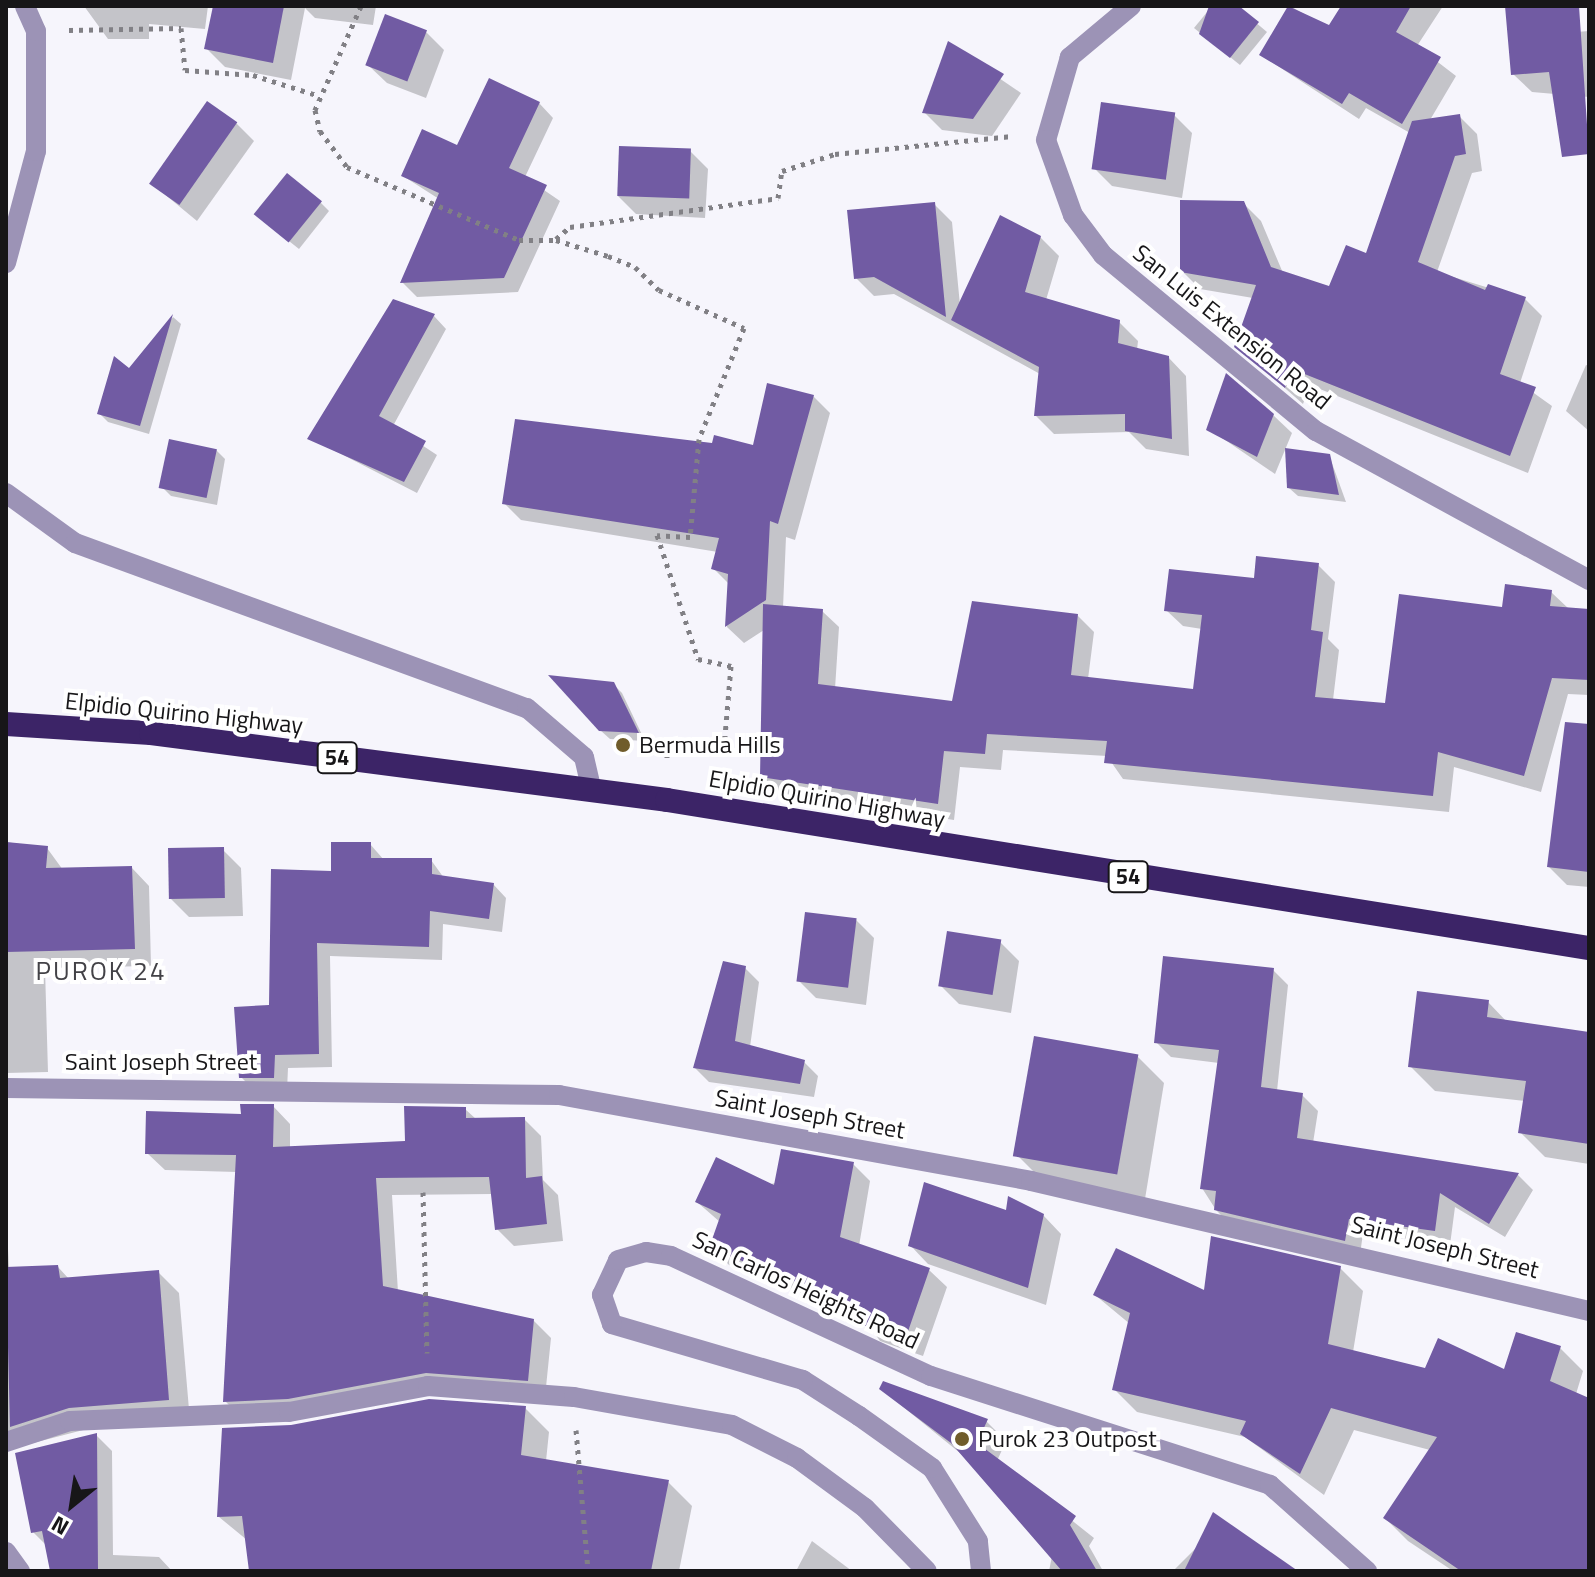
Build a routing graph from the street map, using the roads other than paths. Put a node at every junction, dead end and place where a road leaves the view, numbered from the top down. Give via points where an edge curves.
1 (25, 6) edge
2 (1131, 6) edge
3 (6, 263) edge
4 (6, 493) edge
5 (1589, 580) edge
6 (6, 724) edge
7 (592, 791) junction
8 (1589, 948) edge
9 (6, 1088) edge
10 (1589, 1311) edge
11 (6, 1442) edge
12 (6, 1552) edge
13 (20, 1571) edge
14 (927, 1571) edge
15 (981, 1571) edge
16 (1367, 1571) edge

1 - 3 street via 36,31 36,151
2 - 5 street, San Luis Extension Road via 1070,57 1046,140 1073,215 1103,255 1316,431
4 - 7 street via 75,543 527,708 584,757
6 - 7 highway, Elpidio Quirino Highway / 54 via 151,733
7 - 8 highway, Elpidio Quirino Highway / 54
9 - 10 street, Saint Joseph Street via 559,1095 1031,1181
11 - 14 street via 70,1421 289,1412 428,1386 574,1397 732,1425 797,1458 865,1508
12 - 13 street
15 - 16 street, San Carlos Heights Road via 978,1541 932,1468 859,1416 803,1380 612,1324 602,1295 618,1260 646,1252 671,1256 931,1376 1270,1485

